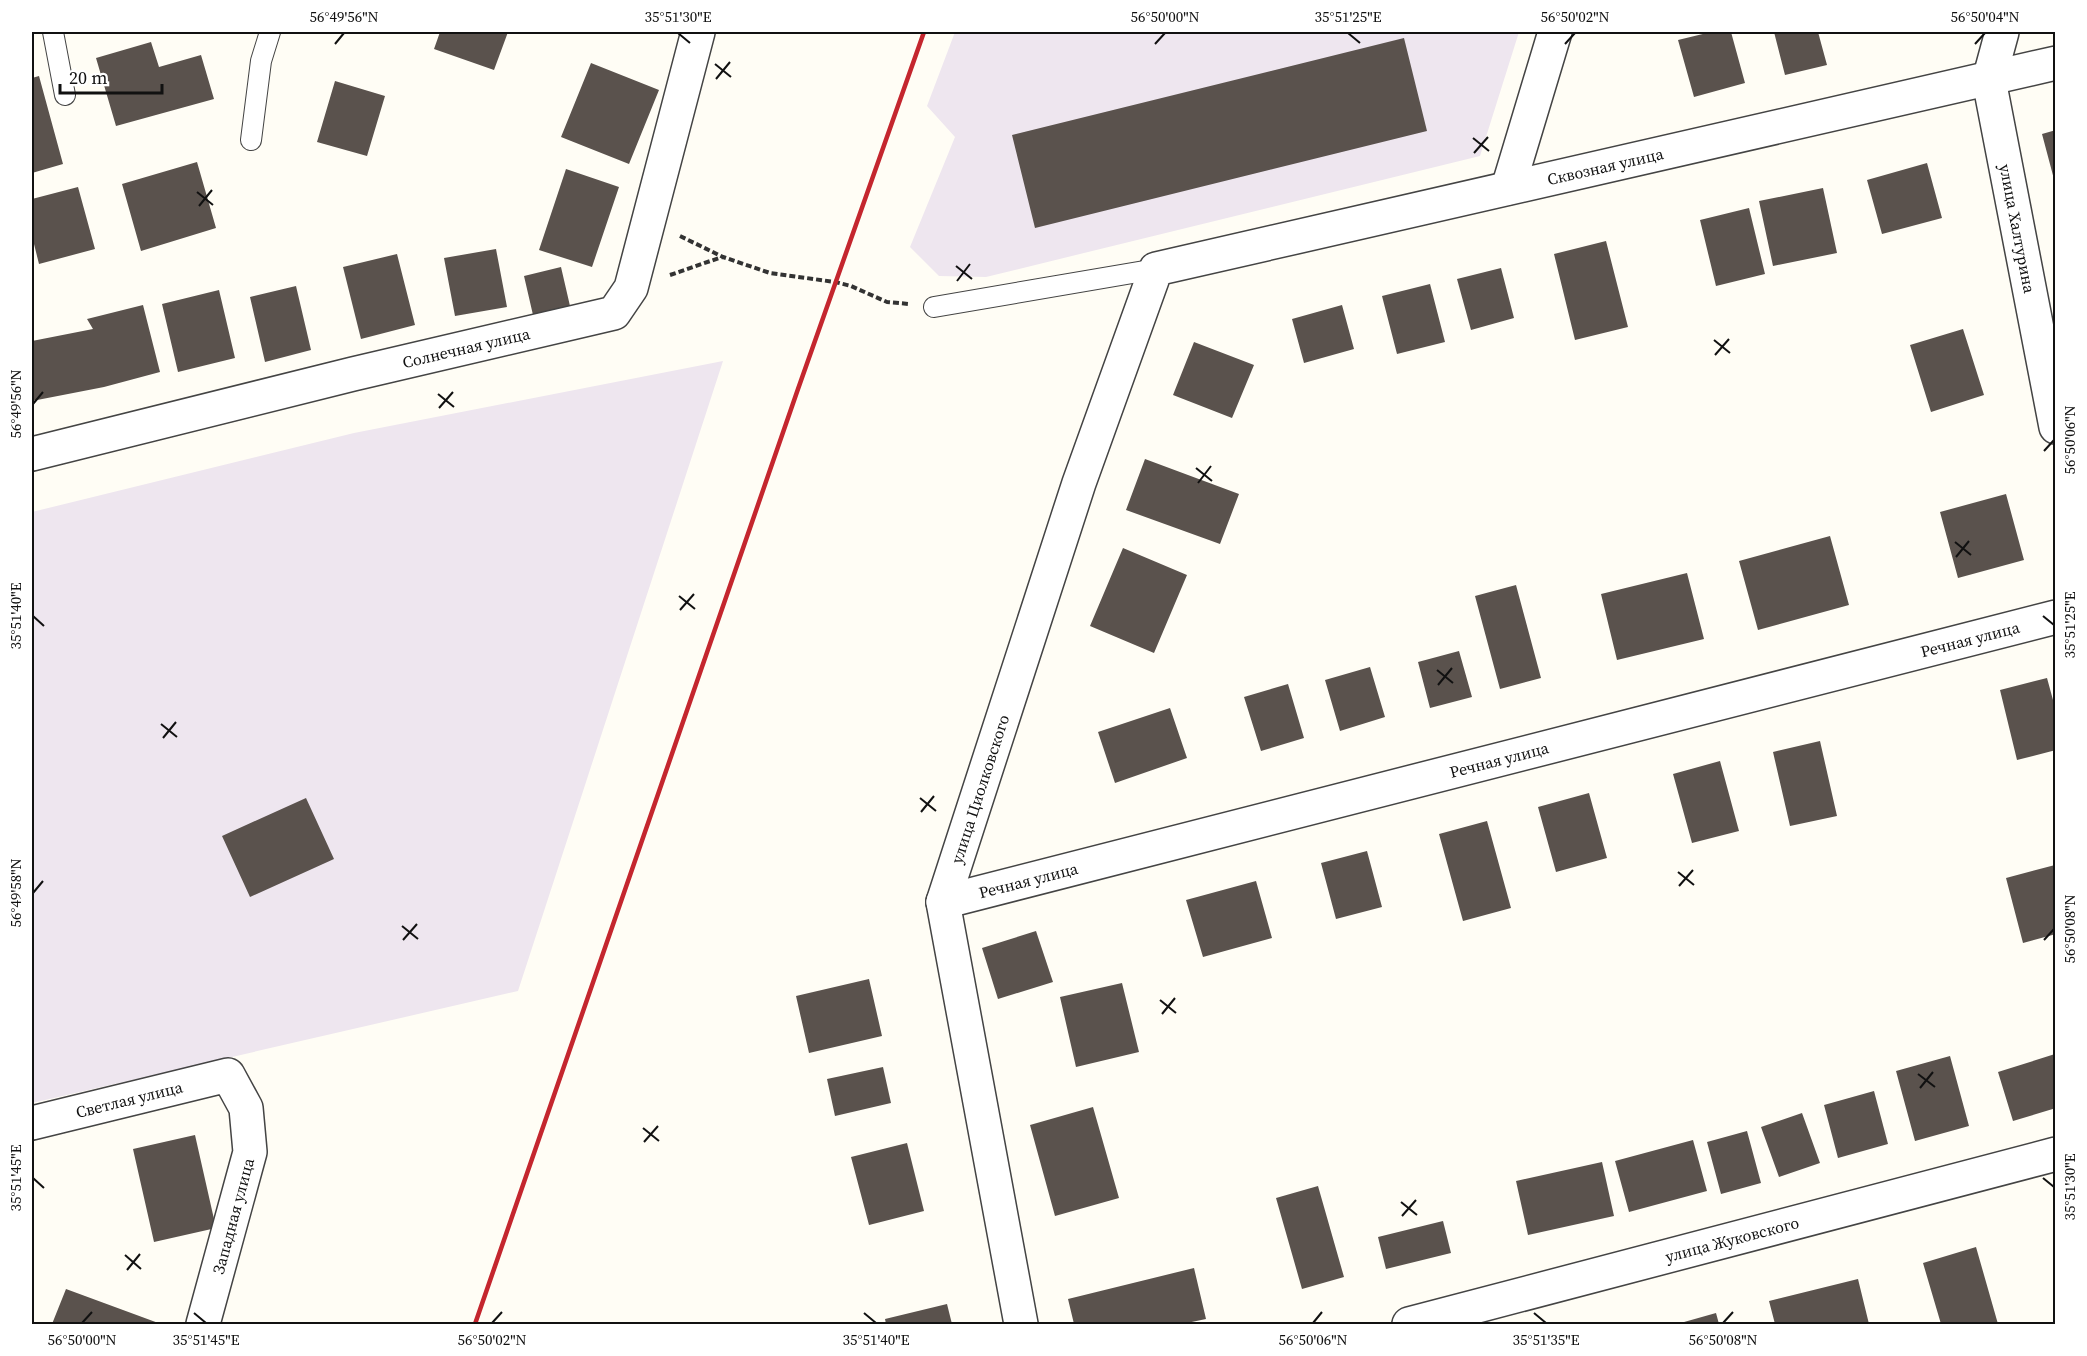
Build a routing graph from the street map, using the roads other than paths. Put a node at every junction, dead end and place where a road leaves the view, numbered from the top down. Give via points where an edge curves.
1 (53, 32) edge
2 (270, 32) edge
3 (1555, 32) edge
4 (2002, 32) edge
5 (692, 34) edge
6 (2055, 63) edge
7 (1989, 80) junction
8 (64, 95) dead end
9 (251, 140) dead end
10 (1508, 188) junction
11 (1156, 269) junction
12 (934, 307) road end
13 (2055, 427) edge
14 (32, 454) edge
15 (2055, 617) edge
16 (943, 902) junction
17 (228, 1076) joint
18 (32, 1123) edge
19 (2055, 1154) edge
20 (203, 1324) edge
21 (1021, 1324) edge
22 (1409, 1324) edge

1 - 8 lane
2 - 9 lane via 261,61
3 - 10 street
4 - 7 street, улица Халтурина
5 - 14 street, Солнечная улица via 631,288 614,314
6 - 7 street, Сквозная улица
7 - 10 street, Сквозная улица
7 - 13 street, улица Халтурина
10 - 11 street, Сквозная улица
11 - 12 lane
11 - 16 street, улица Циолковского via 1079,483
15 - 16 street, Речная улица
16 - 21 street, улица Циолковского
17 - 18 street, Светлая улица
17 - 20 street, Западная улица via 246,1108 250,1152
19 - 22 street, улица Жуковского

